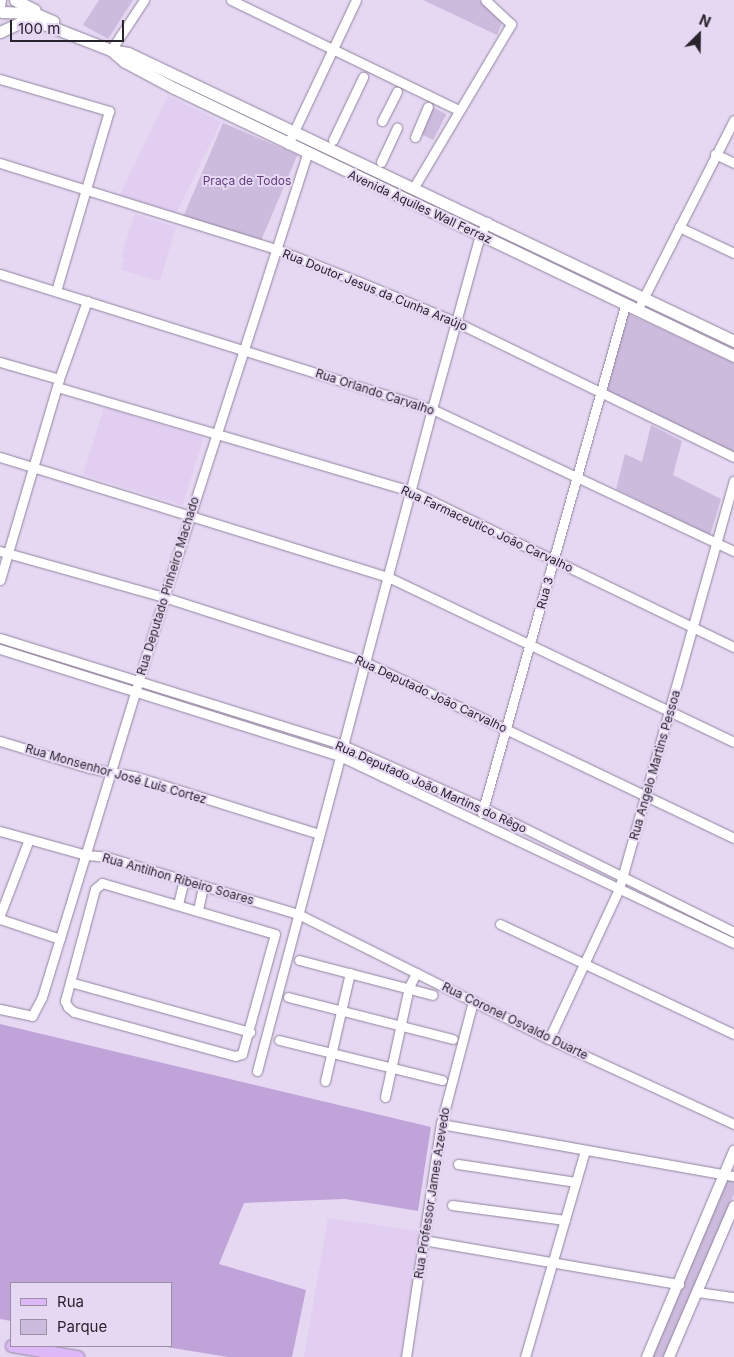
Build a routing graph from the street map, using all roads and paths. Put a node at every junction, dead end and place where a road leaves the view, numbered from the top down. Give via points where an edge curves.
1 (1, 0) edge
2 (15, 0) edge
3 (231, 0) edge
4 (356, 0) edge
5 (486, 0) edge
6 (143, 2) edge
7 (1, 10) edge
8 (56, 23) junction
9 (1, 32) edge
10 (80, 36) junction
11 (111, 50) junction
12 (333, 51) junction
13 (363, 77) dead end
14 (0, 79) edge
15 (396, 92) dead end
16 (428, 107) dead end
17 (459, 110) junction
18 (734, 120) edge
19 (382, 121) dead end
20 (397, 128) dead end
21 (294, 132) junction
22 (415, 137) dead end
23 (333, 140) dead end
24 (288, 144) junction
25 (307, 153) junction
26 (715, 154) junction
27 (381, 162) dead end
28 (0, 163) edge
29 (734, 163) edge
30 (414, 187) junction
31 (85, 189) junction
32 (486, 222) junction
33 (679, 227) junction
34 (480, 235) junction
35 (276, 249) junction
36 (734, 253) edge
37 (0, 274) edge
38 (56, 291) junction
39 (644, 298) junction
40 (87, 302) junction
41 (625, 306) junction
42 (636, 311) junction
43 (456, 322) junction
44 (734, 341) edge
45 (243, 350) junction
46 (734, 356) edge
47 (0, 362) edge
48 (58, 383) junction
49 (601, 392) junction
50 (432, 409) junction
51 (216, 435) junction
52 (0, 457) edge
53 (734, 457) edge
54 (34, 467) junction
55 (575, 474) junction
56 (734, 481) edge
57 (411, 492) junction
58 (190, 516) junction
59 (716, 542) junction
60 (734, 551) edge
61 (4, 552) edge
62 (554, 560) junction
63 (388, 577) junction
64 (0, 580) edge
65 (164, 597) junction
66 (693, 628) junction
67 (0, 638) edge
68 (531, 645) junction
69 (734, 647) edge
70 (0, 650) edge
71 (365, 662) junction
72 (138, 680) junction
73 (136, 692) junction
74 (670, 711) junction
75 (504, 728) junction
76 (0, 741) edge
77 (734, 742) edge
78 (343, 745) junction
79 (340, 756) junction
80 (110, 773) junction
81 (647, 797) junction
82 (484, 808) junction
83 (480, 822) junction
84 (0, 831) edge
85 (319, 834) junction
86 (734, 838) edge
87 (29, 839) junction
88 (86, 855) junction
89 (623, 878) junction
90 (184, 880) junction
91 (203, 886) junction
92 (620, 889) junction
93 (178, 904) junction
94 (198, 910) junction
95 (0, 914) edge
96 (298, 914) junction
97 (0, 919) edge
98 (500, 924) dead end
99 (734, 932) edge
100 (60, 939) junction
101 (734, 944) edge
102 (299, 960) dead end
103 (586, 965) junction
104 (350, 973) junction
105 (416, 973) junction
106 (70, 982) junction
107 (409, 987) junction
108 (433, 995) dead end
109 (288, 997) dead end
110 (473, 1001) junction
111 (0, 1009) edge
112 (342, 1011) junction
113 (401, 1026) junction
114 (250, 1032) junction
115 (734, 1034) edge
116 (453, 1039) dead end
117 (549, 1039) junction
118 (279, 1040) dead end
119 (332, 1053) junction
120 (392, 1067) junction
121 (256, 1071) dead end
122 (442, 1080) dead end
123 (325, 1081) dead end
124 (385, 1097) dead end
125 (441, 1124) junction
126 (734, 1124) edge
127 (585, 1151) junction
128 (734, 1152) edge
129 (458, 1164) dead end
130 (729, 1175) edge
131 (576, 1182) junction
132 (452, 1205) dead end
133 (734, 1206) edge
134 (565, 1220) junction
135 (423, 1240) junction
136 (552, 1264) junction
137 (679, 1284) junction
138 (697, 1292) junction
139 (734, 1297) edge
140 (18, 1347) edge
141 (78, 1357) edge
142 (406, 1357) edge
143 (526, 1357) edge
144 (647, 1357) edge
145 (669, 1357) edge

1 - 7 street
2 - 8 main road
3 - 12 street
4 - 12 street
5 - 17 street via 510,24
6 - 11 street
7 - 8 main road, Avenida Aquiles Wall Ferraz via 34,13
7 - 9 main road via 6,20
8 - 10 main road, Avenida Aquiles Wall Ferraz
9 - 10 main road, Avenida Aquiles Wall Ferraz via 28,22
10 - 11 main road, Avenida Aquiles Wall Ferraz
11 - 21 main road, Avenida Aquiles Wall Ferraz via 128,53
11 - 24 main road, Avenida Aquiles Wall Ferraz via 125,62
12 - 17 street
12 - 21 street via 318,89
13 - 23 street
14 - 31 street via 109,111
15 - 19 street
16 - 22 street
17 - 30 street
18 - 26 street
20 - 27 street
21 - 24 street
21 - 30 main road, Avenida Aquiles Wall Ferraz
24 - 25 main road, Avenida Aquiles Wall Ferraz
25 - 34 main road, Avenida Aquiles Wall Ferraz
25 - 35 street, Rua Deputado Pinheiro Machado
26 - 29 street
26 - 33 street
28 - 31 street, Rua Doutor Jesus da Cunha Araújo
30 - 32 main road, Avenida Aquiles Wall Ferraz
31 - 35 street, Rua Doutor Jesus da Cunha Araújo
31 - 38 street
32 - 34 street
32 - 39 main road, Avenida Aquiles Wall Ferraz
33 - 36 street
33 - 39 street
34 - 41 main road, Avenida Aquiles Wall Ferraz
34 - 43 street
35 - 43 street, Rua Doutor Jesus da Cunha Araújo
35 - 45 street, Rua Deputado Pinheiro Machado
37 - 38 street, Rua Orlando Carvalho
38 - 40 street, Rua Orlando Carvalho
39 - 42 street
39 - 44 main road, Avenida Aquiles Wall Ferraz
40 - 45 street, Rua Orlando Carvalho
40 - 48 street
41 - 42 main road, Avenida Aquiles Wall Ferraz
41 - 49 street, Rua 3
42 - 46 main road, Avenida Aquiles Wall Ferraz
43 - 49 street, Rua Doutor Jesus da Cunha Araújo
43 - 50 street
45 - 50 street, Rua Orlando Carvalho
45 - 51 street, Rua Deputado Pinheiro Machado
47 - 48 street, Rua Farmaceutico João Carvalho
48 - 51 street, Rua Farmaceutico João Carvalho
48 - 54 street
49 - 53 street, Rua Doutor Jesus da Cunha Araújo
49 - 55 street, Rua 3
50 - 55 street, Rua Orlando Carvalho
50 - 57 street
51 - 57 street, Rua Farmaceutico João Carvalho
51 - 58 street, Rua Deputado Pinheiro Machado
52 - 54 street
54 - 58 street
54 - 61 street
55 - 59 street, Rua Orlando Carvalho
55 - 62 street, Rua 3
56 - 59 street, Rua Angelo Martins Pessoa
57 - 62 street, Rua Farmaceutico João Carvalho
57 - 63 street
58 - 63 street
58 - 65 street, Rua Deputado Pinheiro Machado
59 - 60 street, Rua Orlando Carvalho
59 - 66 street, Rua Angelo Martins Pessoa
61 - 64 street
61 - 65 street, Rua Deputado João Carvalho
62 - 66 street, Rua Farmaceutico João Carvalho
62 - 68 street, Rua 3
63 - 68 street
63 - 71 street
65 - 71 street, Rua Deputado João Carvalho
65 - 72 street, Rua Deputado Pinheiro Machado
66 - 69 street, Rua Farmaceutico João Carvalho
66 - 74 street, Rua Angelo Martins Pessoa
67 - 72 street, Rua Deputado João Martins do Rêgo
68 - 74 street
68 - 75 street, Rua 3
70 - 73 street, Rua Deputado João Martins do Rêgo
71 - 75 street, Rua Deputado João Carvalho
71 - 78 street
72 - 73 street, Rua Deputado Pinheiro Machado
72 - 78 street, Rua Deputado João Martins do Rêgo
73 - 79 street, Rua Deputado João Martins do Rêgo
73 - 80 street, Rua Deputado Pinheiro Machado
74 - 77 street
74 - 81 street, Rua Angelo Martins Pessoa
75 - 81 street, Rua Deputado João Carvalho
75 - 82 street, Rua 3
76 - 80 street, Rua Monsenhor José Luis Cortez
78 - 79 street
78 - 82 street, Rua Deputado João Martins do Rêgo
79 - 83 street, Rua Deputado João Martins do Rêgo
79 - 85 street
80 - 85 street, Rua Monsenhor José Luis Cortez via 134,776
80 - 88 street, Rua Deputado Pinheiro Machado
81 - 86 street, Rua Deputado João Carvalho
81 - 89 street, Rua Angelo Martins Pessoa
82 - 83 street, Rua 3
82 - 89 street, Rua Deputado João Martins do Rêgo
83 - 92 street, Rua Deputado João Martins do Rêgo
84 - 87 street, Rua Antilhon Ribeiro Soares
85 - 96 street
87 - 88 street, Rua Antilhon Ribeiro Soares
87 - 95 street
88 - 90 street, Rua Antilhon Ribeiro Soares via 107,857
88 - 100 street, Rua Deputado Pinheiro Machado
89 - 92 street, Rua Angelo Martins Pessoa
89 - 99 street, Rua Deputado João Martins do Rêgo
90 - 91 street, Rua Antilhon Ribeiro Soares
90 - 93 street
91 - 94 street
91 - 96 street, Rua Antilhon Ribeiro Soares
92 - 101 street, Rua Deputado João Martins do Rêgo
92 - 103 street, Rua Angelo Martins Pessoa
93 - 94 street
93 - 106 street via 102,883 94,889
94 - 114 street via 275,934
96 - 105 street, Rua Coronel Osvaldo Duarte
96 - 121 street
97 - 100 street
98 - 103 street
100 - 111 street, Rua Deputado Pinheiro Machado via 39,1006 29,1017
102 - 104 street
103 - 115 street
103 - 117 street, Rua Angelo Martins Pessoa
104 - 107 street
104 - 112 street
105 - 107 street
105 - 110 street, Rua Coronel Osvaldo Duarte
106 - 114 street
106 - 114 street via 65,1001 74,1012 235,1056 245,1050
107 - 108 street
107 - 113 street
109 - 112 street
110 - 117 street, Rua Coronel Osvaldo Duarte
110 - 125 street, Rua Professor James Azevedo
112 - 113 street
112 - 119 street
113 - 116 street
113 - 120 street
117 - 126 street, Rua Coronel Osvaldo Duarte
118 - 119 street
119 - 120 street
119 - 123 street
120 - 122 street
120 - 124 street
125 - 127 street
125 - 135 street, Rua Professor James Azevedo
127 - 130 street
127 - 131 street
128 - 130 street
129 - 131 street
130 - 137 street
131 - 134 street
132 - 134 street
133 - 138 street
134 - 136 street
135 - 136 street
135 - 142 street, Rua Professor James Azevedo
136 - 137 street
136 - 143 street
137 - 144 street
138 - 139 street
138 - 145 street
140 - 141 main road

